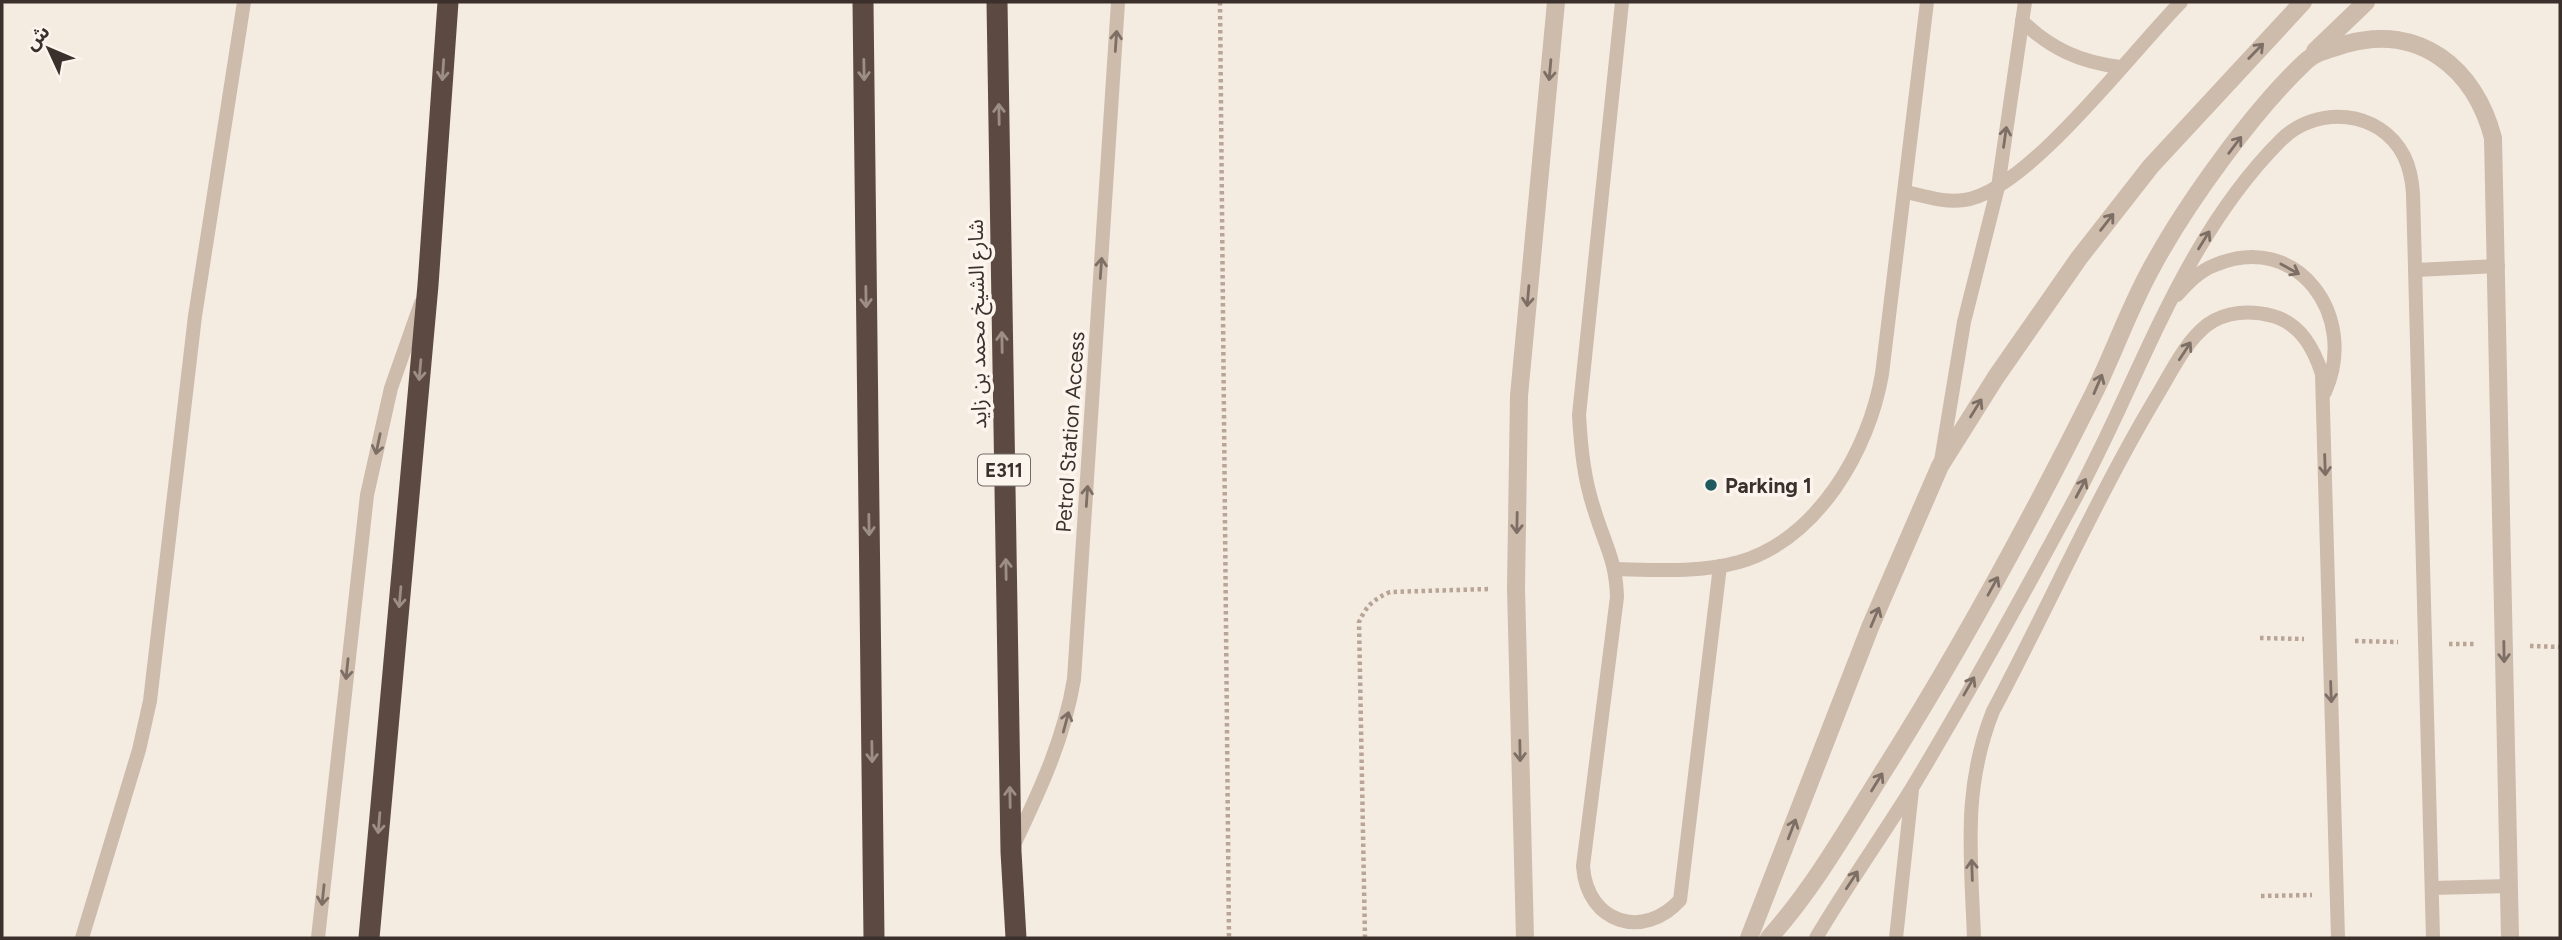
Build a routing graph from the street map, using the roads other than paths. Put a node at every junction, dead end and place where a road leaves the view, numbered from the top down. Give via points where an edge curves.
1 (244, 2) edge
2 (448, 2) edge
3 (863, 2) edge
4 (997, 2) edge
5 (1118, 2) edge
6 (1556, 2) edge
7 (1622, 2) edge
8 (1927, 2) edge
9 (2025, 2) edge
10 (2181, 2) edge
11 (2303, 2) edge
12 (2366, 2) edge
13 (2022, 21) junction
14 (2308, 59) junction
15 (2120, 67) junction
16 (1998, 187) junction
17 (1906, 192) junction
18 (2498, 266) junction
19 (2416, 270) junction
20 (428, 285) junction
21 (2167, 305) junction
22 (2323, 397) junction
23 (1940, 466) junction
24 (1720, 566) junction
25 (1616, 569) junction
26 (1912, 787) junction
27 (1011, 852) junction
28 (2510, 886) junction
29 (2432, 888) junction
30 (2339, 912) junction
31 (1900, 920) junction
32 (82, 938) edge
33 (318, 938) edge
34 (369, 938) edge
35 (874, 938) edge
36 (1016, 938) edge
37 (1525, 938) edge
38 (1749, 938) edge
39 (1769, 938) edge
40 (1816, 938) edge
41 (1896, 938) edge
42 (1910, 938) edge
43 (1974, 938) edge
44 (2338, 938) edge
45 (2344, 938) edge
46 (2433, 938) edge
47 (2510, 938) edge

1 - 32 lane via 195,316 150,701
2 -> 20 highway
3 -> 35 highway
27 -> 4 highway, شارع الشيخ محمد بن زايد / E311
27 -> 5 lane, Petrol Station Access via 1052,764 1074,679
6 -> 37 street via 1519,396 1516,588
7 - 25 lane via 1579,415 1582,466
8 - 17 lane
9 - 13 lane
10 - 15 lane
23 -> 11 street via 2079,258 2135,186
12 - 14 street
13 - 15 lane via 2038,36 2077,58
16 -> 13 lane
14 - 18 street via 2357,41 2384,39 2411,43 2456,69 2474,89 2493,138
39 -> 14 street via 1818,876 1997,580 2095,391 2153,264 2241,136
15 - 16 lane via 2041,154
16 - 17 lane via 1964,201
16 - 23 lane via 1954,370
17 - 24 lane via 1878,402 1857,454 1825,500 1794,529 1766,551
18 - 19 lane
18 -> 28 street
21 -> 19 lane via 2230,201 2281,139 2297,126 2336,115 2375,126 2403,154 2411,173
19 - 29 lane
20 -> 33 lane via 391,388 368,495
20 -> 34 highway
21 -> 22 lane via 2195,276 2232,259 2272,260 2290,268 2307,279 2330,312 2336,351
26 -> 21 lane via 2091,470
22 -> 30 lane
43 -> 22 lane via 1969,804 1981,741 2125,450 2183,353 2207,325 2224,317 2242,312 2278,318 2307,340 2322,374
38 -> 23 street via 1871,625
24 - 25 lane
24 - 25 lane via 1680,900 1660,923 1630,929 1613,923 1595,906 1583,866
26 - 31 lane
40 -> 26 lane
27 - 36 highway, شارع الشيخ محمد بن زايد / E311
28 - 29 lane
28 - 47 street
29 - 46 lane
30 - 44 lane
30 - 45 lane
31 - 41 lane
31 - 42 lane

